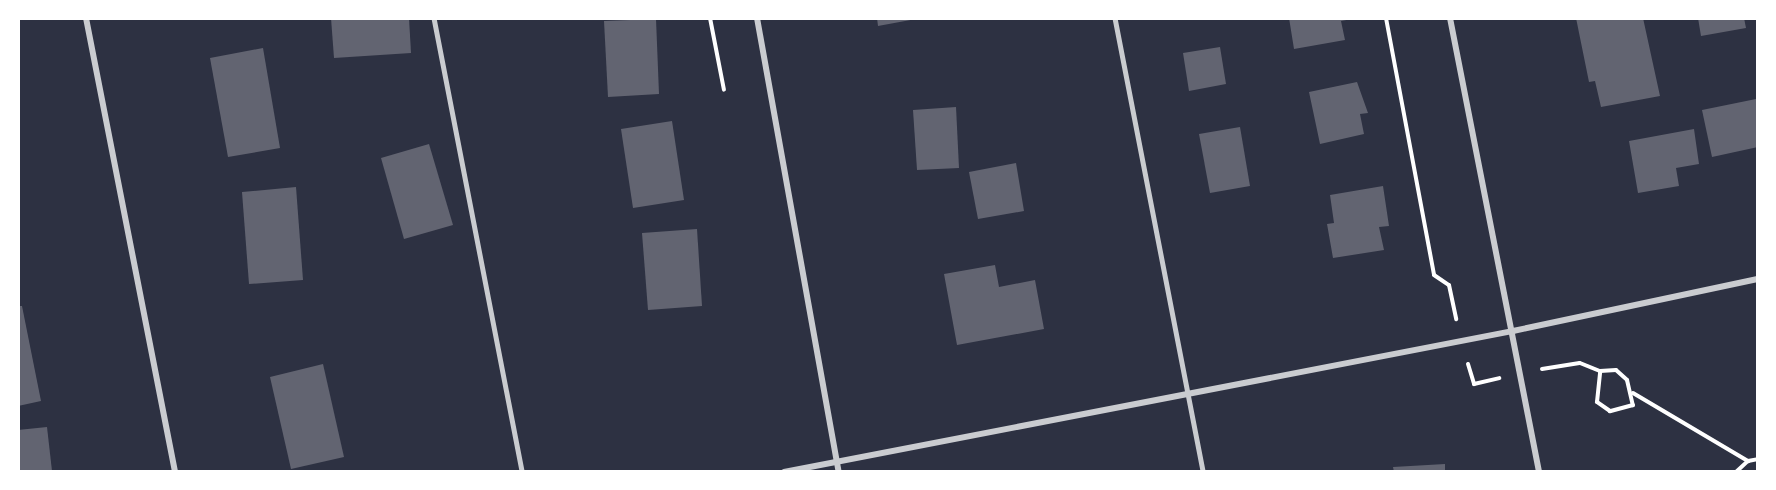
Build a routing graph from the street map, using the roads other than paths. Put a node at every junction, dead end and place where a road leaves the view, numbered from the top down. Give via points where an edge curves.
1 (86, 18) edge
2 (434, 18) edge
3 (757, 18) edge
4 (1115, 18) edge
5 (1450, 18) edge
6 (1758, 279) edge
7 (1513, 331) junction
8 (1188, 394) junction
9 (837, 461) junction
10 (175, 472) edge
11 (522, 472) edge
12 (784, 472) edge
13 (839, 472) edge
14 (1203, 472) edge
15 (1539, 472) edge

1 - 10 street
2 - 11 lane
3 - 9 street
4 - 8 lane
5 - 7 street
6 - 7 street
7 - 8 street
7 - 15 street
8 - 9 street
8 - 14 lane
9 - 12 street
9 - 13 street

